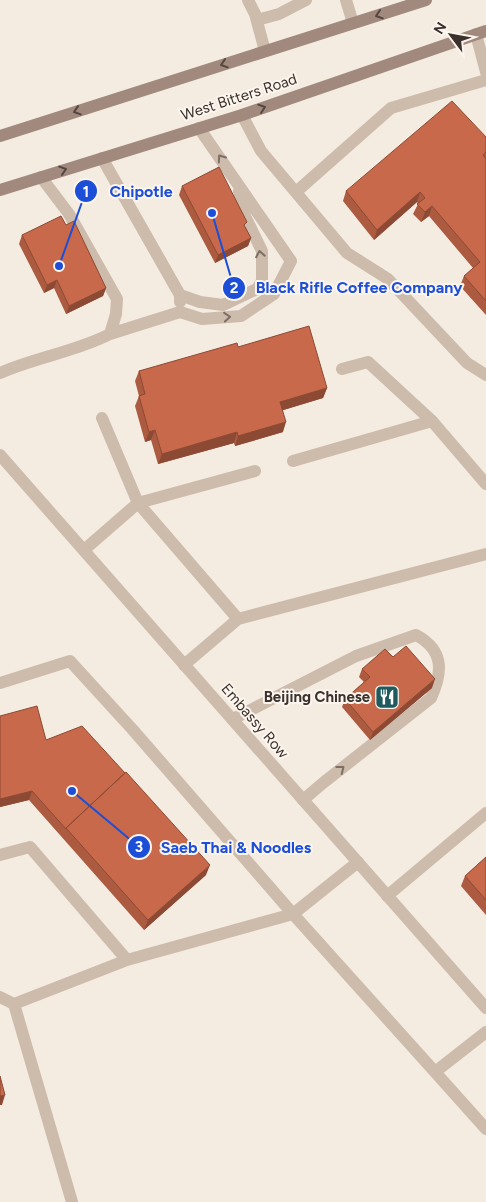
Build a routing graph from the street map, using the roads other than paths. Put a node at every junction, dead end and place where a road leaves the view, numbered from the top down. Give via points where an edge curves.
1 (248, 0) edge
2 (306, 0) edge
3 (346, 0) edge
4 (426, 0) edge
5 (257, 20) junction
6 (353, 23) junction
7 (481, 33) edge
8 (266, 51) junction
9 (486, 72) edge
10 (486, 80) edge
11 (242, 114) junction
12 (199, 128) junction
13 (0, 136) edge
14 (102, 158) junction
15 (40, 177) junction
16 (238, 185) junction
17 (0, 190) edge
18 (296, 192) junction
19 (180, 295) junction
20 (180, 312) junction
21 (110, 334) junction
22 (342, 369) dead end
23 (0, 373) edge
24 (486, 374) edge
25 (102, 418) dead end
26 (432, 421) junction
27 (0, 455) edge
28 (293, 461) dead end
29 (255, 471) dead end
30 (486, 484) edge
31 (138, 503) junction
32 (84, 550) junction
33 (486, 554) edge
34 (238, 620) junction
35 (184, 665) junction
36 (0, 683) edge
37 (233, 719) junction
38 (303, 800) junction
39 (486, 813) edge
40 (0, 855) edge
41 (358, 862) junction
42 (387, 896) junction
43 (293, 914) junction
44 (127, 960) junction
45 (0, 998) edge
46 (14, 1004) junction
47 (486, 1008) edge
48 (486, 1032) edge
49 (435, 1072) junction
50 (486, 1129) edge
51 (72, 1202) edge

1 - 5 street
2 - 5 street via 279,14
3 - 6 street
4 -> 6 main road
5 - 8 street
6 - 8 main road
7 - 9 street
11 -> 7 main road, West Bitters Road
8 -> 13 main road
10 - 18 street via 392,108
11 - 12 main road, West Bitters Road
11 - 18 street via 261,151
12 - 14 main road, West Bitters Road
16 -> 12 street
15 -> 14 main road, West Bitters Road
14 - 19 street
15 - 17 main road, West Bitters Road
15 - 21 street via 69,214 117,299
19 -> 16 street via 223,305 257,288 262,281 262,251 245,216
20 -> 16 street via 202,319 241,316 274,294 291,261
18 - 24 street via 347,253 388,279 467,363
19 - 20 street
20 - 21 street
21 - 23 street
22 - 26 street via 368,362
25 - 31 street
26 - 28 street
26 - 30 street
27 - 32 street, Embassy Row
29 - 31 street
31 - 32 street
31 - 34 street
32 - 35 street, Embassy Row
33 - 34 street
34 - 35 street
35 - 37 street, Embassy Row
36 - 43 street via 70,661
37 - 38 street, Embassy Row
38 -> 37 street via 431,698 440,671 438,657 428,642 416,635 356,656
38 - 41 street, Embassy Row
39 - 42 street
40 - 44 street via 30,847
41 - 42 street, Embassy Row
41 - 43 street
42 - 47 street, Embassy Row
43 - 44 street
43 - 49 street
44 - 46 street
45 - 46 street
46 - 51 street
48 - 49 street
49 - 50 street

